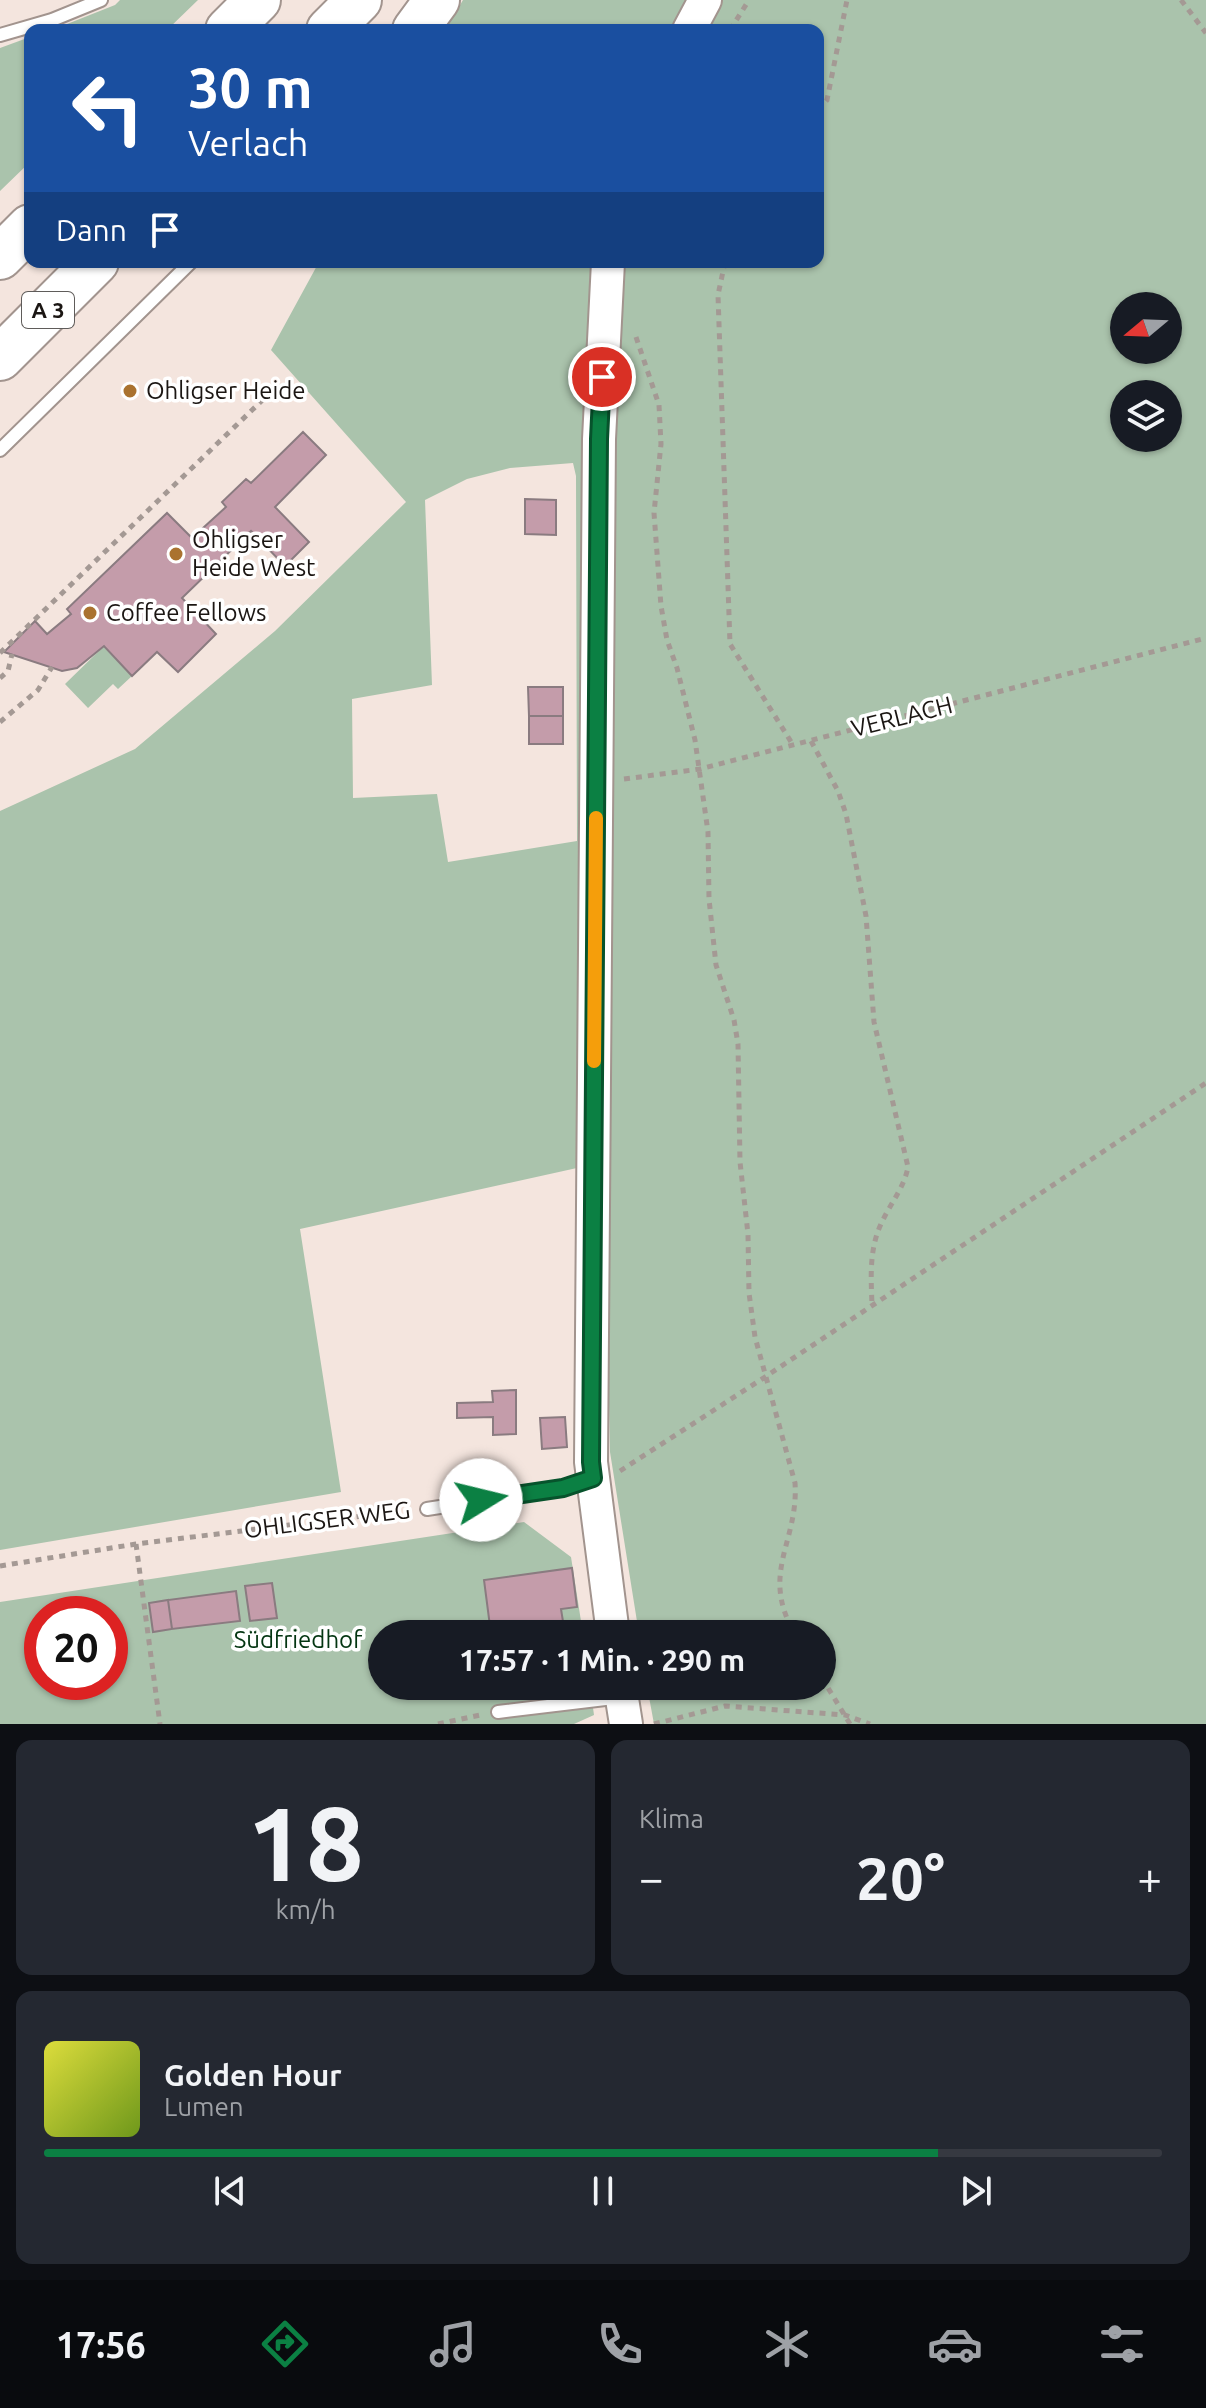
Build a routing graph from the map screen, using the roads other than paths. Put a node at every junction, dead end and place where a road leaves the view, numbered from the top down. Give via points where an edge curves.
1 (101, 0) edge
2 (258, 0) edge
3 (359, 0) edge
4 (437, 0) edge
5 (705, 0) edge
6 (38, 24) edge
7 (234, 24) edge
8 (335, 24) edge
9 (419, 24) edge
10 (692, 24) edge
11 (24, 28) edge
12 (0, 35) edge
13 (24, 233) edge
14 (0, 257) edge
15 (90, 268) edge
16 (185, 268) edge
17 (608, 268) edge
18 (0, 358) edge
19 (0, 450) edge
20 (593, 1478) junction
21 (427, 1509) road end
22 (611, 1620) edge
23 (623, 1702) edge
24 (498, 1712) road end

1 - 6 lane
2 - 7 highway
3 - 8 highway
4 - 9 highway
5 - 10 street
11 - 12 lane
13 - 14 highway
15 - 18 highway, A 3
16 - 19 lane
17 - 20 street via 599,439
20 - 21 lane, OHLIGSER WEG via 563,1488
20 - 22 street
23 - 24 lane

